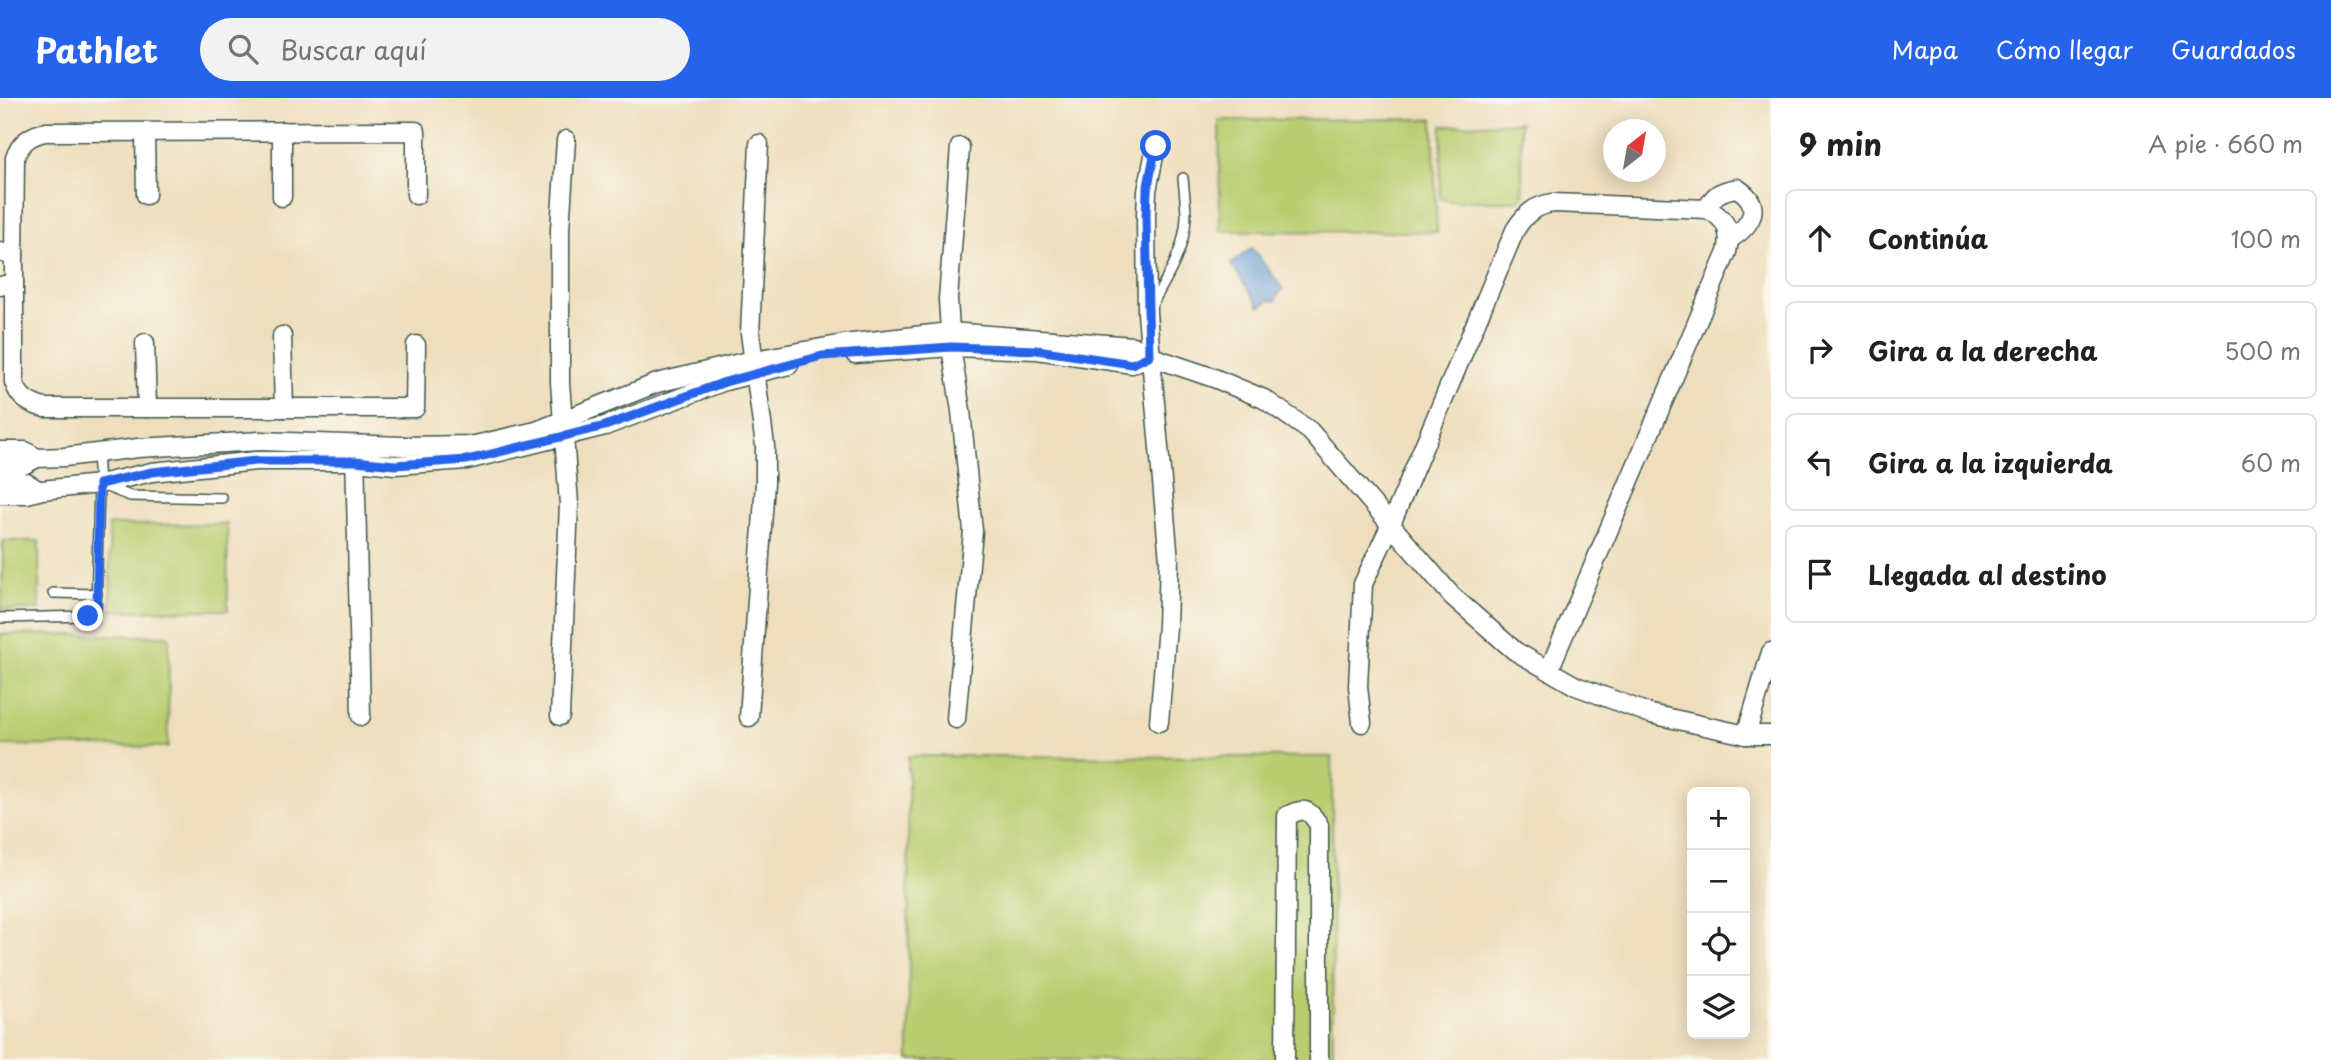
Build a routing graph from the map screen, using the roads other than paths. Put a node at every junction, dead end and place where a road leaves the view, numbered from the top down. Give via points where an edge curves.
1 (282, 131) junction
2 (145, 132) junction
3 (566, 140) dead end
4 (760, 144) dead end
5 (1156, 146) dead end
6 (960, 147) dead end
7 (1183, 178) dead end
8 (146, 195) dead end
9 (416, 195) dead end
10 (282, 197) dead end
11 (1707, 209) junction
12 (1730, 239) junction
13 (7, 254) edge
14 (7, 284) edge
15 (1147, 313) junction
16 (282, 336) dead end
17 (950, 339) junction
18 (145, 343) dead end
19 (416, 345) dead end
20 (1149, 356) junction
21 (755, 367) junction
22 (147, 408) junction
23 (284, 408) junction
24 (563, 429) junction
25 (0, 451) edge
26 (97, 453) junction
27 (355, 453) junction
28 (39, 457) junction
29 (0, 466) edge
30 (0, 480) edge
31 (99, 484) junction
32 (40, 490) junction
33 (0, 494) edge
34 (222, 498) dead end
35 (1391, 524) junction
36 (53, 593) dead end
37 (97, 594) junction
38 (0, 618) edge
39 (1771, 652) edge
40 (1549, 670) junction
41 (361, 716) dead end
42 (560, 716) dead end
43 (749, 717) dead end
44 (956, 719) dead end
45 (1158, 722) dead end
46 (1362, 723) dead end
47 (1746, 735) junction
48 (1771, 735) edge
49 (1285, 1060) edge
50 (1319, 1060) edge

1 - 2 street
1 - 9 street via 416,131
1 - 10 street
2 - 8 street
2 - 13 street via 46,132 25,140 15,158
3 - 24 street via 560,229
4 - 21 street via 750,332
5 - 15 street via 1147,191
6 - 17 street via 948,299
7 - 15 lane via 1186,216 1182,242
11 - 12 street via 1725,222
11 - 12 street via 1713,196 1724,191 1737,188 1747,194 1751,220
11 - 35 street via 1553,203 1532,209 1521,219
12 - 40 street
13 - 14 street
14 - 22 street via 14,382 24,399 46,408
15 - 20 street
16 - 23 street
17 - 20 street via 1133,346
17 - 21 street via 844,344
17 - 44 street via 973,531
18 - 22 street
19 - 23 street via 415,408
20 - 35 street via 1265,399 1310,431
20 - 45 street via 1169,560
21 - 24 street via 657,383
21 - 43 street via 765,483
22 - 23 street
24 - 27 street via 475,445
24 - 42 street via 569,504
25 - 28 street via 25,451
26 - 27 street via 260,441
26 - 28 street
26 - 31 lane
27 - 31 street via 152,472
27 - 41 street
28 - 29 street
28 - 32 street
30 - 32 street via 27,483
31 - 32 street
31 - 34 lane via 131,496
31 - 37 lane
32 - 33 street
35 - 40 street via 1452,596 1515,650
35 - 46 street via 1363,584 1358,686
36 - 37 lane
37 - 38 lane via 92,615
39 - 47 street
40 - 47 street via 1576,686 1651,714
47 - 48 street
49 - 50 street via 1287,816 1297,810 1312,814 1319,825

